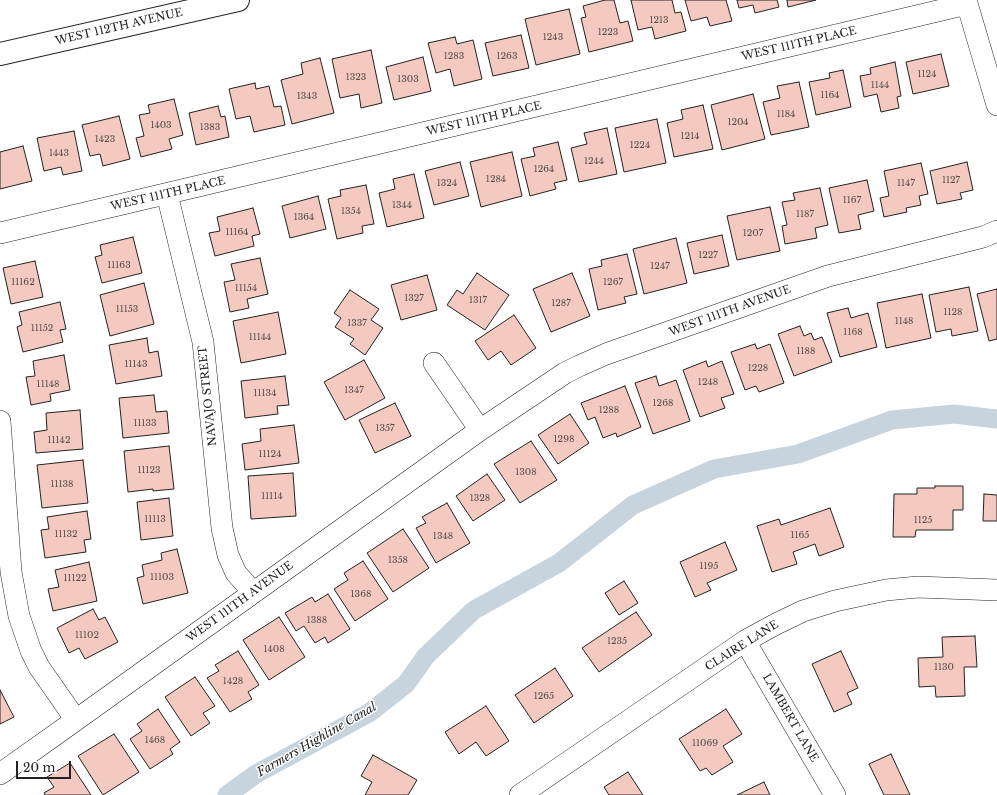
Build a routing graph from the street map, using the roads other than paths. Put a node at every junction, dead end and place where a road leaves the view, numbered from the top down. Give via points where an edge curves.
1 (238, 0) edge
2 (966, 2) edge
3 (213, 3) edge
4 (0, 54) edge
5 (997, 105) edge
6 (167, 194) junction
7 (997, 231) edge
8 (0, 233) edge
9 (434, 363) dead end
10 (0, 421) edge
11 (480, 430) junction
12 (997, 590) edge
13 (254, 592) junction
14 (745, 641) junction
15 (76, 720) junction
16 (0, 774) edge
17 (523, 794) edge
18 (835, 795) edge

1 - 3 main road, WEST 112TH AVENUE
2 - 5 street
2 - 6 street, WEST 111TH PLACE
3 - 4 main road, WEST 112TH AVENUE
6 - 8 street, WEST 111TH PLACE
6 - 13 street, NAVAJO STREET via 203,342 222,528 228,555 236,573
7 - 11 street, WEST 111TH AVENUE via 983,237 828,276 606,354 565,373
9 - 11 street
10 - 15 street via 11,572 20,616 31,651
11 - 13 street, WEST 111TH AVENUE
12 - 14 street, CLAIRE LANE via 918,587 835,600 803,611
13 - 15 street, WEST 111TH AVENUE
14 - 17 street, CLAIRE LANE
14 - 18 street, LAMBERT LANE
15 - 16 street, WEST 111TH AVENUE

